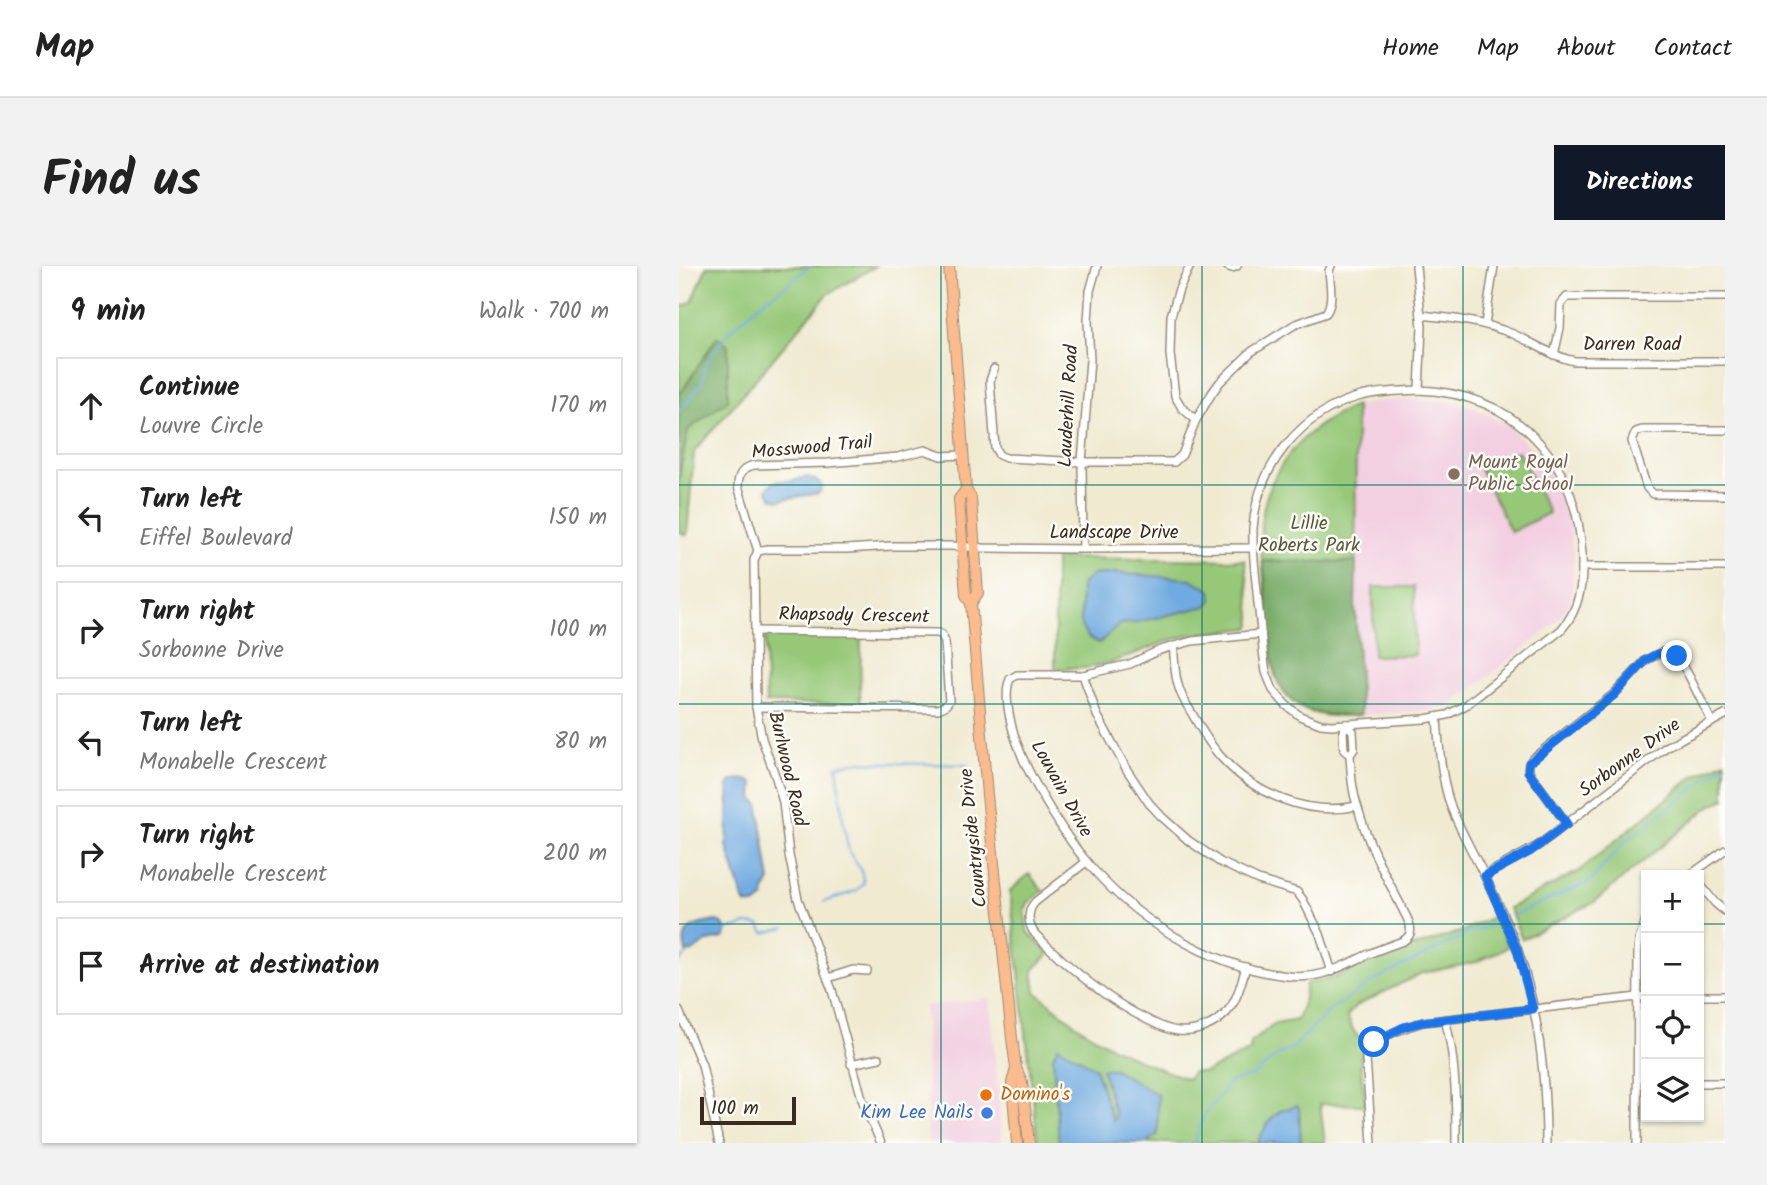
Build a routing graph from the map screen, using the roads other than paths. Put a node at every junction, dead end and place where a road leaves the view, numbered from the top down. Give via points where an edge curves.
1 (949, 266) edge
2 (1097, 266) edge
3 (1189, 266) edge
4 (1227, 266) edge
5 (1237, 266) edge
6 (1331, 266) edge
7 (1416, 266) edge
8 (1494, 266) edge
9 (1725, 297) edge
10 (1421, 315) junction
11 (1485, 324) junction
12 (1554, 355) junction
13 (1725, 361) edge
14 (994, 369) dead end
15 (1419, 390) junction
16 (1196, 420) junction
17 (1725, 430) edge
18 (963, 455) junction
19 (1082, 462) junction
20 (966, 490) junction
21 (1725, 495) edge
22 (963, 547) junction
23 (975, 548) junction
24 (1253, 548) junction
25 (1083, 549) junction
26 (758, 551) junction
27 (1582, 567) junction
28 (1725, 567) edge
29 (971, 604) junction
30 (755, 631) junction
31 (1261, 634) junction
32 (1173, 646) junction
33 (1083, 676) junction
34 (757, 707) junction
35 (1725, 715) edge
36 (1437, 717) junction
37 (1712, 722) junction
38 (1346, 724) junction
39 (1357, 806) junction
40 (1567, 824) junction
41 (1725, 850) edge
42 (1086, 862) junction
43 (1698, 870) edge
44 (1485, 876) junction
45 (1704, 889) edge
46 (1725, 911) edge
47 (1641, 934) edge
48 (1246, 967) junction
49 (867, 971) dead end
50 (1332, 972) junction
51 (828, 978) junction
52 (1641, 985) edge
53 (1641, 996) edge
54 (1704, 996) edge
55 (1725, 996) edge
56 (1533, 1009) junction
57 (679, 1012) edge
58 (1641, 1013) edge
59 (1445, 1019) junction
60 (879, 1058) dead end
61 (851, 1064) junction
62 (1016, 1068) junction
63 (1637, 1083) junction
64 (1641, 1083) edge
65 (1704, 1083) edge
66 (1725, 1083) edge
67 (719, 1143) edge
68 (881, 1143) edge
69 (1017, 1143) edge
70 (1029, 1143) edge
71 (1372, 1143) edge
72 (1456, 1143) edge
73 (1546, 1143) edge
74 (1637, 1143) edge

1 - 18 main road, Countryside Drive
2 - 19 street, Lauderhill Road via 1090,291
3 - 16 street via 1171,316 1170,354 1175,396
4 - 5 street
6 - 16 street via 1329,310 1251,352 1220,382
7 - 10 street
8 - 11 street
9 - 12 street via 1567,297 1561,304
10 - 11 street, Darren Road
10 - 15 street
11 - 12 street, Darren Road
12 - 13 street, Darren Road via 1574,361
14 - 19 street via 989,381 999,454
15 - 24 street via 1353,398 1299,431 1275,459 1264,481 1254,515
15 - 27 street via 1475,399 1502,412 1536,439 1559,470 1573,500
16 - 19 street via 1182,455 1174,462
17 - 21 street via 1642,430 1632,441 1653,494
18 - 20 main road, Countryside Drive
18 - 26 street, Mosswood Trail via 941,456 925,450 898,457 747,467 738,486
19 - 25 street, Lauderhill Road
20 - 22 main road, Countryside Drive via 960,499
20 - 23 main road, Countryside Drive via 971,498
22 - 23 street, Landscape Drive
22 - 26 street
22 - 29 main road, Countryside Drive via 966,595
23 - 25 street, Landscape Drive
23 - 29 main road, Countryside Drive via 978,593
24 - 25 street, Landscape Drive
24 - 31 street
26 - 30 street, Burlwood Road via 754,560
27 - 28 street
27 - 36 street via 1577,607 1561,630 1466,705
29 - 62 main road, Countryside Drive
30 - 34 street, Burlwood Road
30 - 34 street, Rhapsody Crescent via 938,633 945,642 949,702 938,709
31 - 32 street, Louvain Drive
31 - 38 street via 1266,672 1279,699 1314,722
32 - 33 street, Louvain Drive
32 - 39 street via 1182,696 1203,735 1235,771 1293,803 1337,810
33 - 42 street, Louvain Drive via 1017,675 1007,689 1011,729 1024,763 1062,831
33 - 50 street via 1097,715 1150,803 1174,829 1220,862 1297,891 1320,934
34 - 51 street, Burlwood Road via 762,739 783,802 798,899
35 - 37 street, Sorbonne Drive
36 - 38 street
36 - 44 street via 1451,805
37 - 40 street, Sorbonne Drive via 1666,747
37 - 40 street via 1677,656 1668,652 1646,660 1614,695 1529,763 1528,771
38 - 39 street, Louvain Drive via 1353,731 1351,776
39 - 50 street, Louvain Drive via 1411,935
40 - 44 street, Sorbonne Drive via 1531,851
41 - 43 street
42 - 48 street, Louvain Drive via 1121,898 1160,927
42 - 48 street via 1035,902 1029,912 1030,924 1035,935 1073,970 1129,1010 1177,1031 1208,1026 1226,1013
44 - 56 street via 1520,958
45 - 46 street
47 - 52 street
48 - 50 street, Louvain Drive via 1300,977
49 - 51 street
51 - 61 street, Burlwood Road
53 - 56 street
54 - 55 street
56 - 59 street
56 - 73 street via 1545,1087
57 - 67 street via 702,1065
58 - 63 street
59 - 71 street via 1404,1027 1367,1049
59 - 72 street via 1455,1081
60 - 61 street
61 - 68 street, Burlwood Road
62 - 69 main road, Countryside Drive via 1012,1083
62 - 70 main road, Countryside Drive via 1022,1082
63 - 64 street
63 - 74 street
65 - 66 street

